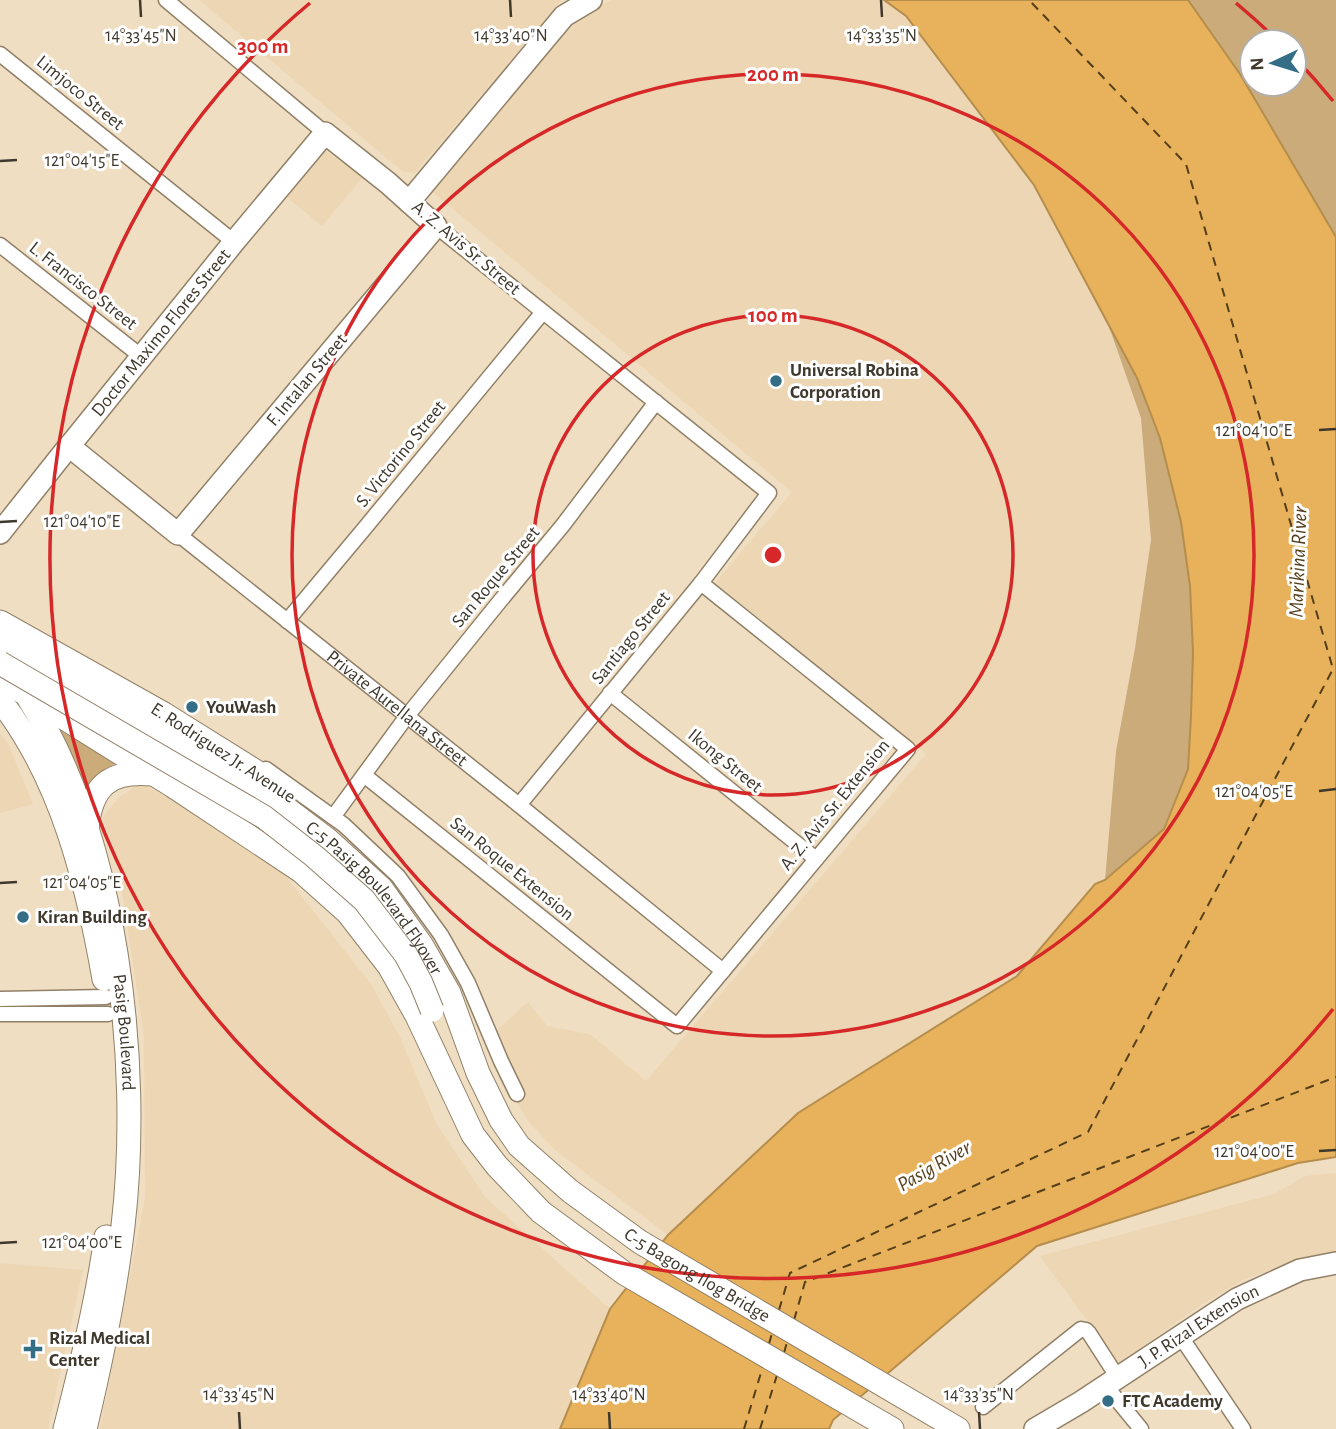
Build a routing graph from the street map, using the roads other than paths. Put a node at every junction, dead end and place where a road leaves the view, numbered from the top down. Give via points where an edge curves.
1 (166, 0) edge
2 (591, 0) edge
3 (0, 54) edge
4 (326, 133) junction
5 (409, 202) junction
6 (436, 226) junction
7 (234, 242) junction
8 (0, 245) edge
9 (543, 312) junction
10 (142, 357) junction
11 (656, 402) junction
12 (69, 446) junction
13 (769, 493) joint
14 (0, 533) edge
15 (178, 534) junction
16 (701, 583) junction
17 (287, 621) junction
18 (0, 622) edge
19 (0, 642) edge
20 (0, 661) edge
21 (0, 678) edge
22 (610, 693) junction
23 (26, 694) junction
24 (0, 700) edge
25 (164, 714) junction
26 (407, 716) junction
27 (153, 774) junction
28 (364, 775) junction
29 (519, 805) junction
30 (333, 817) junction
31 (87, 829) junction
32 (816, 859) junction
33 (723, 971) junction
34 (0, 1001) edge
35 (107, 1005) junction
36 (0, 1012) edge
37 (677, 1026) joint
38 (478, 1073) junction
39 (451, 1088) junction
40 (517, 1094) dead end
41 (1336, 1263) edge
42 (1181, 1337) junction
43 (1111, 1381) junction
44 (983, 1407) dead end
45 (65, 1429) edge
46 (85, 1429) edge
47 (892, 1429) edge
48 (958, 1429) edge
49 (1035, 1429) edge
50 (1141, 1429) edge
51 (1243, 1429) edge

1 - 4 street, A. Z. Avis Sr. Street
2 - 5 street via 564,16
3 - 7 street, Limjoco Street
4 - 5 street, A. Z. Avis Sr. Street
4 - 7 street, Doctor Maximo Flores Street
5 - 6 street, A. Z. Avis Sr. Street
6 - 9 street, A. Z. Avis Sr. Street
6 - 15 street, F. Intalan Street
7 - 10 street, Doctor Maximo Flores Street
8 - 10 street, L. Francisco Street
9 - 11 street, A. Z. Avis Sr. Street
9 - 17 street, S. Victorino Street
10 - 12 street, Doctor Maximo Flores Street
11 - 13 street, A. Z. Avis Sr. Street
11 - 26 street, San Roque Street via 563,526
12 - 14 street, Doctor Maximo Flores Street
12 - 15 street, Private Aurellana Street
13 - 16 street, Santiago Street
15 - 17 street, Private Aurellana Street
16 - 22 street, Santiago Street
16 - 32 street, A. Z. Avis Sr. Extension via 908,749
17 - 26 street, Private Aurellana Street
18 - 25 main road, E. Rodriguez Jr. Avenue
19 - 38 main road, C-5 Pasig Boulevard Flyover via 275,800 328,840 381,888 422,946 449,993
20 - 23 main road, Pasig Boulevard
20 - 39 main road, C-5 Pasig Boulevard Flyover, bridge via 264,817 365,900 406,954 421,983
21 - 23 main road
22 - 29 street, Santiago Street
22 - 32 street, Ikong Street
23 - 27 main road
23 - 31 main road, Pasig Boulevard via 70,777
24 - 35 main road, Pasig Boulevard via 41,766 78,860
25 - 30 street via 185,717
25 - 38 main road, E. Rodriguez Jr. Avenue via 284,788 390,882 458,986
26 - 28 street, San Roque Street
26 - 29 street, Private Aurellana Street
27 - 31 main road via 125,774 104,785 91,804
27 - 39 main road via 301,871 348,913 389,966
28 - 30 street
28 - 37 street, San Roque Extension
29 - 33 street, Private Aurellana Street
30 - 40 street via 398,876 441,935
31 - 46 main road, Pasig Boulevard via 120,981 129,1121 117,1272
32 - 33 street, A. Z. Avis Sr. Extension
33 - 37 street, A. Z. Avis Sr. Extension
34 - 35 street
34 - 36 street
35 - 36 street
35 - 45 main road, Pasig Boulevard via 114,1100 108,1222
38 - 48 main road, C-5 Bagong Ilog Bridge via 519,1146 570,1191 640,1242
39 - 47 main road, C-5 Bagong Ilog Bridge via 473,1135 541,1212 624,1273
41 - 42 street, J. P. Rizal Extension via 1287,1275 1237,1299
42 - 43 street, J. P. Rizal Extension
42 - 51 street
43 - 44 street via 1089,1333 1081,1329
43 - 49 street, J. P. Rizal Extension
43 - 50 street

